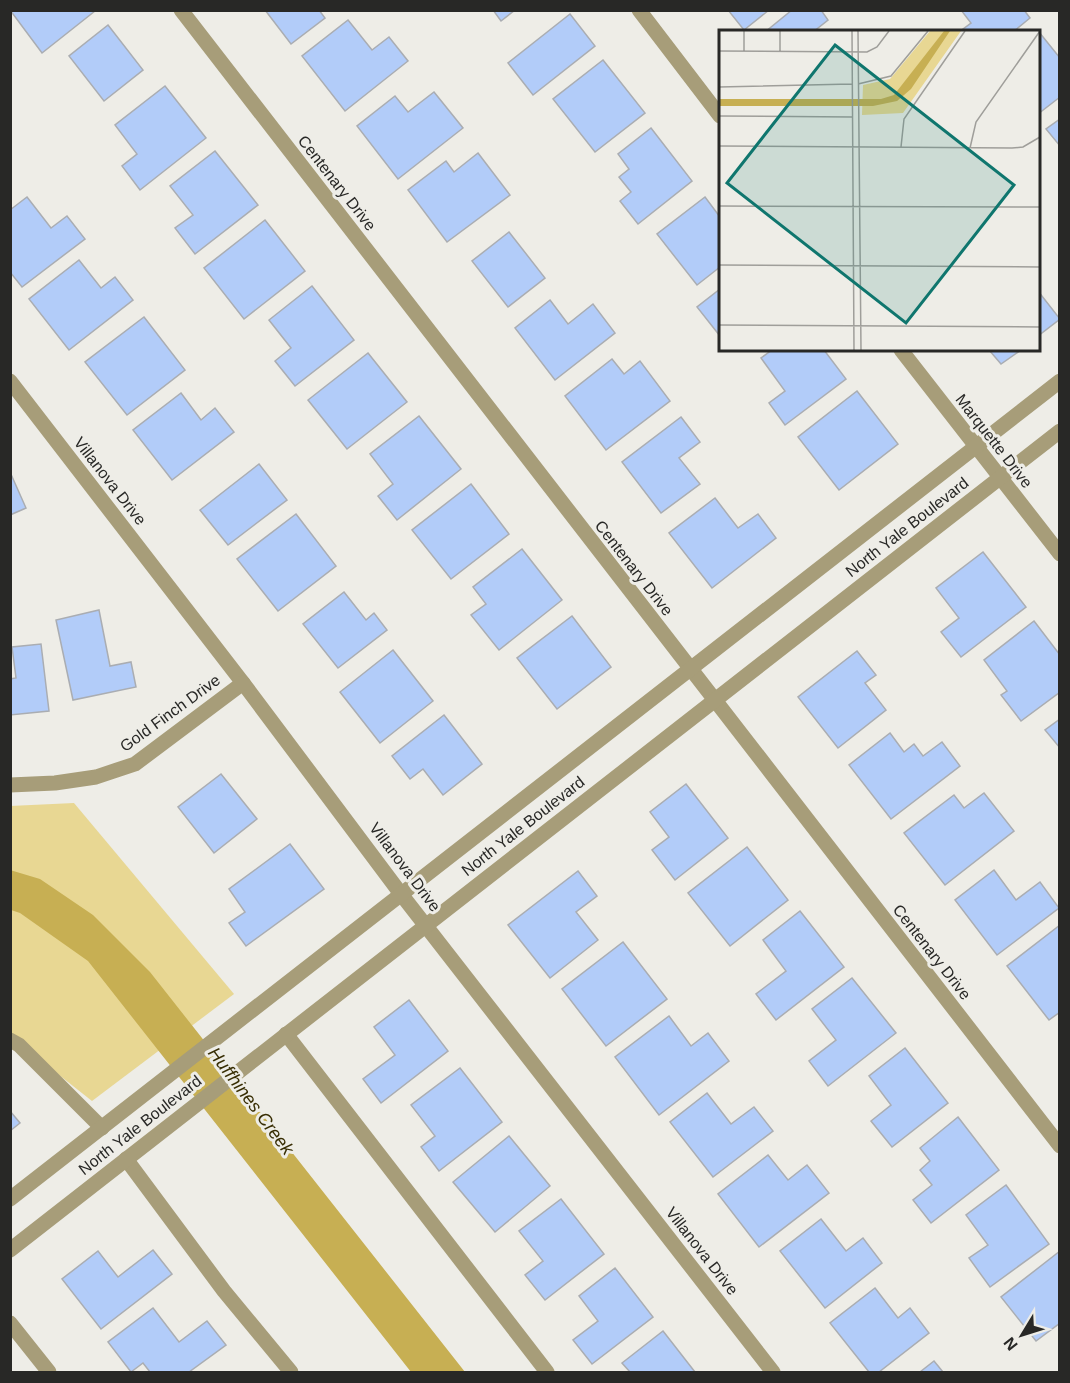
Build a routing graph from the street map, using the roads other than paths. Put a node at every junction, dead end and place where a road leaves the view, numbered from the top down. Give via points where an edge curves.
1 (181, 10) edge
2 (639, 10) edge
3 (719, 115) edge
4 (902, 351) edge
5 (10, 381) edge
6 (1059, 381) edge
7 (1059, 431) edge
8 (975, 447) junction
9 (1000, 477) junction
10 (1059, 554) edge
11 (689, 669) junction
12 (243, 683) junction
13 (713, 700) junction
14 (10, 785) edge
15 (401, 894) junction
16 (426, 925) junction
17 (286, 1034) junction
18 (10, 1040) edge
19 (102, 1128) junction
20 (1059, 1146) edge
21 (126, 1159) junction
22 (10, 1199) edge
23 (10, 1250) edge
24 (10, 1323) edge
25 (49, 1372) edge
26 (291, 1372) edge
27 (547, 1372) edge
28 (774, 1372) edge

1 - 11 street, Centenary Drive
2 - 3 street
4 - 8 street, Marquette Drive
5 - 12 street, Villanova Drive
6 - 8 street, North Yale Boulevard
7 - 9 street, North Yale Boulevard
8 - 9 street, Marquette Drive
8 - 11 street, North Yale Boulevard
9 - 10 street, Marquette Drive
9 - 13 street, North Yale Boulevard
11 - 13 street, Centenary Drive
11 - 15 street, North Yale Boulevard
12 - 14 street, Gold Finch Drive via 135,764 96,777
12 - 15 street, Villanova Drive
13 - 16 street, North Yale Boulevard
13 - 20 street, Centenary Drive
15 - 16 street, Villanova Drive
15 - 19 street, North Yale Boulevard
16 - 17 street, North Yale Boulevard
16 - 28 street, Villanova Drive
17 - 21 street, North Yale Boulevard
17 - 27 street
18 - 19 street
19 - 22 street, North Yale Boulevard
21 - 23 street, North Yale Boulevard
21 - 26 street via 224,1291
24 - 25 street

